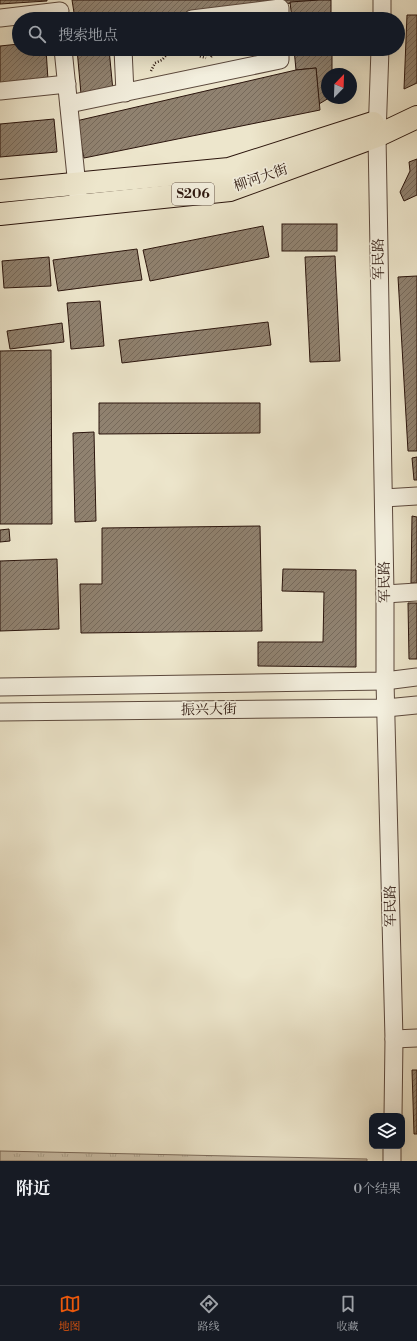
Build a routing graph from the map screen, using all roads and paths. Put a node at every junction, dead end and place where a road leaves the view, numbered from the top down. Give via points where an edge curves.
1 (382, 0) edge
2 (60, 10) edge
3 (45, 12) edge
4 (248, 12) edge
5 (280, 12) edge
6 (382, 12) edge
7 (12, 16) edge
8 (0, 18) edge
9 (64, 56) edge
10 (123, 56) edge
11 (166, 56) edge
12 (199, 56) edge
13 (210, 56) edge
14 (280, 56) edge
15 (380, 56) edge
16 (67, 84) junction
17 (124, 86) junction
18 (0, 91) edge
19 (417, 102) edge
20 (69, 104) junction
21 (417, 117) edge
22 (377, 129) junction
23 (76, 184) junction
24 (0, 191) edge
25 (79, 206) junction
26 (0, 214) edge
27 (417, 496) edge
28 (384, 498) junction
29 (417, 592) edge
30 (386, 594) junction
31 (417, 677) edge
32 (385, 681) junction
33 (0, 687) edge
34 (417, 705) edge
35 (386, 708) junction
36 (0, 712) edge
37 (417, 1038) edge
38 (394, 1039) junction
39 (393, 1113) edge
40 (392, 1149) edge
41 (392, 1161) edge

1 - 6 street
2 - 3 street
4 - 5 street via 280,8
7 - 8 street
9 - 16 street
10 - 17 street
11 - 17 path via 155,62 151,71
12 - 13 path
14 - 17 street via 280,60
15 - 22 street, 军民路
16 - 18 street
16 - 20 street
17 - 20 street
19 - 22 main road, 柳河大街 / S206
20 - 23 street
21 - 22 main road, 柳河大街 / S206
22 - 23 main road, 柳河大街 / S206 via 229,169
22 - 25 main road, 柳河大街 / S206 via 230,190
22 - 28 street, 军民路
23 - 24 main road, 柳河大街 / S206
23 - 25 street
25 - 26 main road, 柳河大街 / S206
27 - 28 street
28 - 30 street, 军民路
29 - 30 street
30 - 32 street, 军民路
31 - 32 street, 振兴大街
32 - 33 street, 振兴大街
32 - 35 street, 军民路
34 - 35 street, 振兴大街
35 - 36 street, 振兴大街
35 - 38 street, 军民路
37 - 38 street
38 - 39 street, 军民路
40 - 41 street

